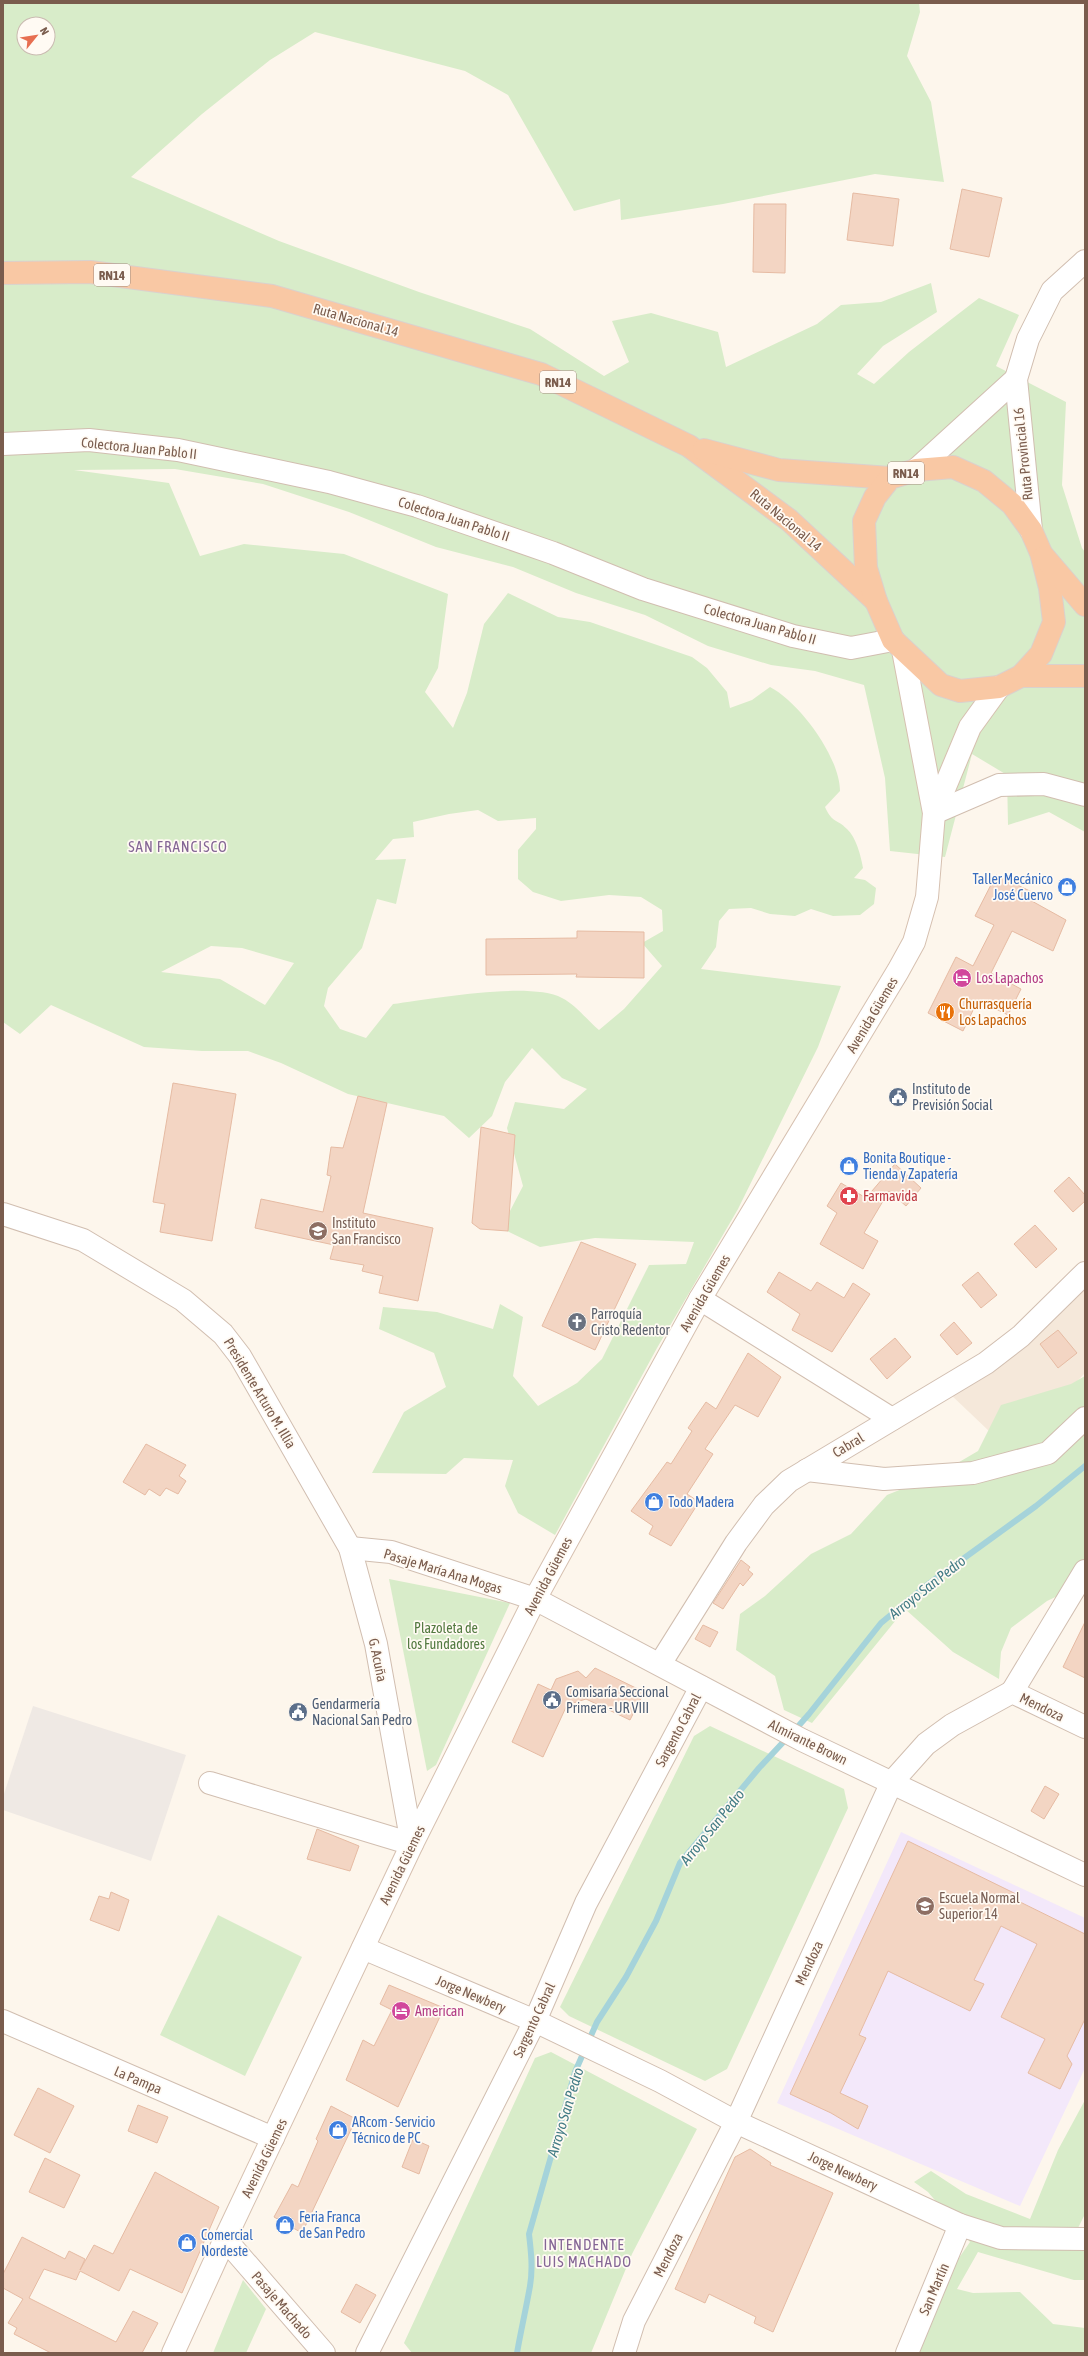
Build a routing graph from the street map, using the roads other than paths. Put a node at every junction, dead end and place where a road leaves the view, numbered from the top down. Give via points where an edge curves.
1 (1085, 261) edge
2 (3, 273) edge
3 (1016, 378) junction
4 (3, 444) edge
5 (690, 446) junction
6 (916, 470) junction
7 (890, 478) junction
8 (1031, 530) junction
9 (1040, 553) junction
10 (876, 601) junction
11 (1085, 605) edge
12 (898, 645) junction
13 (1021, 676) junction
14 (1085, 676) edge
15 (999, 687) junction
16 (1085, 795) edge
17 (934, 813) junction
18 (3, 1214) edge
19 (1085, 1273) edge
20 (700, 1299) junction
21 (1085, 1418) edge
22 (892, 1419) junction
23 (807, 1470) junction
24 (350, 1548) junction
25 (1085, 1571) edge
26 (535, 1599) junction
27 (660, 1664) junction
28 (701, 1687) junction
29 (1012, 1692) junction
30 (1085, 1727) edge
31 (892, 1782) junction
32 (210, 1783) dead end
33 (412, 1844) junction
34 (1085, 1875) edge
35 (363, 1948) junction
36 (534, 2021) junction
37 (3, 2022) edge
38 (736, 2122) junction
39 (273, 2138) junction
40 (960, 2225) junction
41 (1084, 2238) edge
42 (224, 2239) junction
43 (173, 2353) edge
44 (324, 2353) edge
45 (367, 2353) edge
46 (624, 2353) edge
47 (907, 2353) edge

1 - 3 street, Ruta Provincial 16 via 1052,291 1028,339
2 - 5 highway, Ruta Nacional 14 / RN14 via 90,272 272,296 541,374
3 - 6 street, Ruta Provincial 16
3 - 8 street, Ruta Provincial 16
4 - 12 street, Colectora Juan Pablo II via 89,440 178,450 329,482 417,506 553,553 643,589 794,636 851,648
5 - 7 highway, Ruta Nacional 14 / RN14 via 779,470
5 - 10 highway, Ruta Nacional 14 / RN14 via 789,520
6 - 7 highway, RN14
6 - 8 highway, RN14 via 953,467 984,481 1012,504
7 - 10 highway, RN14 via 875,497 864,521 866,568
8 - 9 highway, RN14
9 - 11 highway, RN14
9 - 13 highway, RN14 via 1050,588 1054,622 1041,654
10 - 12 highway, RN14
12 - 15 highway, RN14 via 941,684 960,691
12 - 17 street, Avenida Güemes
13 - 14 highway, RN14
13 - 15 highway, RN14
15 - 17 street, Avenida Güemes via 970,726
16 - 17 street via 1044,784 999,786
17 - 20 street, Avenida Güemes via 927,897 914,942
18 - 24 street, Presidente Arturo M. Illia via 83,1240 183,1300 223,1334 257,1384
19 - 22 street, Cabral via 1021,1336 986,1363
20 - 22 street
20 - 26 street, Avenida Güemes
21 - 23 street via 1048,1453 973,1473 884,1479
22 - 23 street, Cabral
23 - 27 street, Cabral via 789,1481 764,1505 736,1543
24 - 26 street, Pasaje María Ana Mogas via 391,1552
24 - 33 street, G. Acuña via 376,1644
25 - 29 street
26 - 27 street, Almirante Brown
26 - 33 street, Avenida Güemes
27 - 28 street, Almirante Brown
28 - 31 street, Almirante Brown via 802,1740
28 - 36 street, Sargento Cabral via 586,1903
29 - 30 street, Mendoza
29 - 31 street, Mendoza via 952,1725 926,1744
31 - 34 street, Almirante Brown
31 - 38 street, Mendoza
32 - 33 street
33 - 35 street, Avenida Güemes
35 - 36 street, Jorge Newbery
35 - 39 street, Avenida Güemes
36 - 38 street, Jorge Newbery
36 - 45 street, Sargento Cabral
37 - 39 street, La Pampa
38 - 40 street, Jorge Newbery
38 - 46 street, Mendoza via 634,2321
39 - 42 street, Avenida Güemes
40 - 41 street, Jorge Newbery via 1002,2238
40 - 47 street, San Martín
42 - 43 street, Avenida Güemes
42 - 44 street, Pasaje Machado

